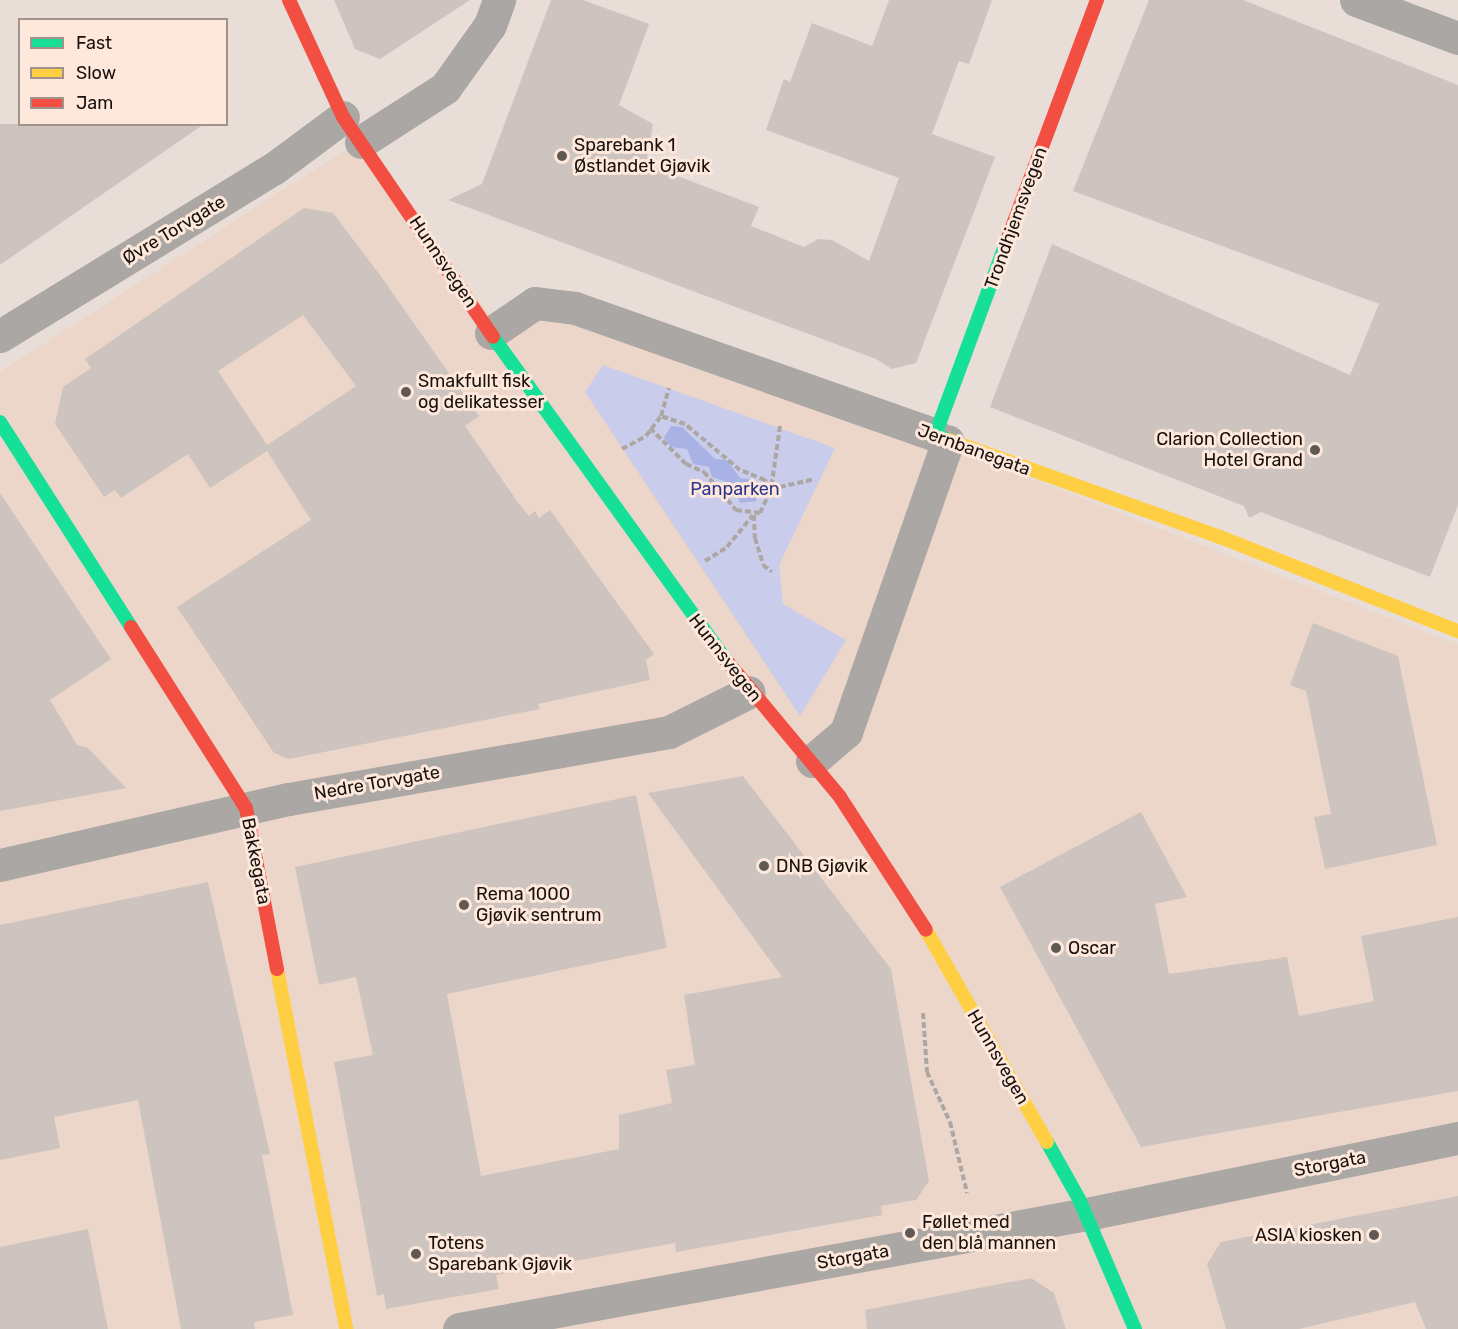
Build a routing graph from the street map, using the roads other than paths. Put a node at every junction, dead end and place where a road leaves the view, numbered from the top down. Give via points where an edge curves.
1 (289, 0) edge
2 (500, 0) edge
3 (1097, 0) edge
4 (1356, 0) edge
5 (1458, 38) edge
6 (352, 129) junction
7 (491, 333) junction
8 (0, 336) edge
9 (0, 422) edge
10 (941, 438) junction
11 (1457, 633) edge
12 (749, 692) junction
13 (812, 761) junction
14 (246, 808) junction
15 (0, 865) edge
16 (1458, 1138) edge
17 (1087, 1214) junction
18 (346, 1329) edge
19 (459, 1329) edge
20 (1136, 1329) edge

1 - 6 street, Hunnsvegen
2 - 6 street, Øvre Torvgate via 490,25 445,88
3 - 10 street, Trondhjemsvegen
4 - 5 street
6 - 7 street, Hunnsvegen
6 - 8 street, Øvre Torvgate via 273,169
7 - 10 street, Jernbanegata via 535,303 575,308
7 - 12 street, Hunnsvegen
9 - 14 street, Bakkegata
10 - 11 street, Jernbanegata via 1220,537
10 - 13 street, Trondhjemsvegen via 846,732
12 - 13 street, Hunnsvegen
12 - 14 street, Nedre Torvgate via 669,732
13 - 17 street, Hunnsvegen via 925,928
14 - 15 street, Nedre Torvgate
14 - 18 street, Bakkegata
16 - 17 street, Storgata
17 - 19 street, Storgata
17 - 20 street, Hunnsvegen

